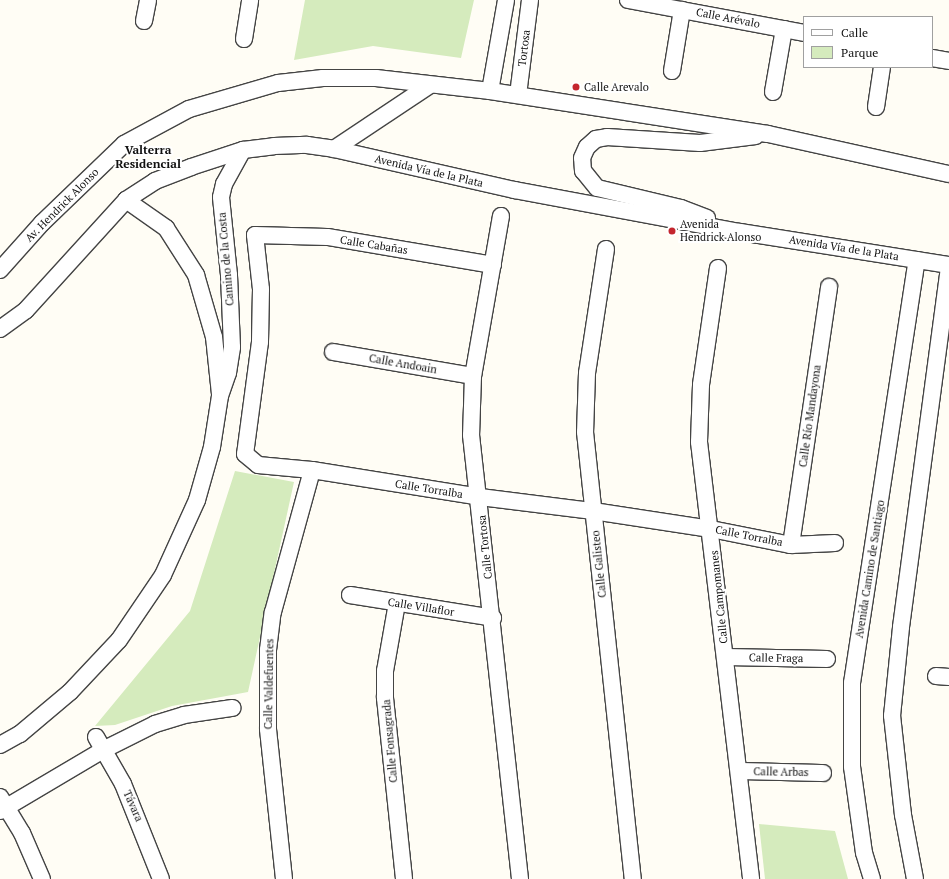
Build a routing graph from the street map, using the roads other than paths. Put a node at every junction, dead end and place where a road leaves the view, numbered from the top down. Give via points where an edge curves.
1 (148, 0) edge
2 (250, 0) edge
3 (506, 0) edge
4 (530, 0) edge
5 (628, 0) edge
6 (682, 10) junction
7 (144, 21) dead end
8 (784, 29) junction
9 (803, 33) edge
10 (244, 39) dead end
11 (933, 58) edge
12 (949, 61) edge
13 (882, 68) edge
14 (672, 71) dead end
15 (430, 85) junction
16 (490, 91) junction
17 (773, 92) dead end
18 (518, 95) junction
19 (876, 107) dead end
20 (768, 134) junction
21 (334, 149) junction
22 (243, 150) junction
23 (949, 174) edge
24 (126, 200) junction
25 (501, 216) dead end
26 (740, 232) junction
27 (255, 235) joint
28 (606, 249) dead end
29 (917, 260) junction
30 (493, 265) junction
31 (949, 267) edge
32 (718, 268) dead end
33 (0, 270) edge
34 (829, 287) dead end
35 (0, 329) edge
36 (334, 352) dead end
37 (474, 376) junction
38 (220, 396) junction
39 (312, 470) junction
40 (480, 497) junction
41 (593, 511) junction
42 (711, 529) junction
43 (835, 543) dead end
44 (791, 544) junction
45 (350, 595) dead end
46 (397, 602) junction
47 (493, 618) junction
48 (726, 657) junction
49 (827, 659) dead end
50 (232, 708) dead end
51 (99, 744) junction
52 (0, 745) edge
53 (739, 771) junction
54 (823, 773) dead end
55 (2, 805) edge
56 (42, 879) edge
57 (161, 879) edge
58 (284, 879) edge
59 (404, 879) edge
60 (520, 879) edge
61 (633, 879) edge
62 (751, 879) edge
63 (872, 879) edge
64 (915, 879) edge

1 - 7 street
2 - 10 street
3 - 16 street
4 - 18 street, Tortosa
5 - 6 street, Calle Arévalo
6 - 8 street, Calle Arévalo
6 - 14 street
8 - 9 street, Calle Arévalo
8 - 17 street
11 - 12 street
13 - 19 street
15 - 16 street, Avenida Vía de la Plata
15 - 21 street
15 - 33 street, Av. Hendrick Alonso via 376,78 323,78 278,83 189,109 124,144 42,223
16 - 18 street, Avenida Vía de la Plata
18 - 20 street, Avenida Vía de la Plata
20 - 23 street, Avenida Vía de la Plata
20 - 26 street, Avenida Vía de la Plata via 721,143 607,137 596,139 587,147 582,158 583,171 597,188 681,208
21 - 22 street, Avenida Vía de la Plata via 307,145
21 - 26 street, Avenida Vía de la Plata via 515,190
22 - 24 street, Avenida Vía de la Plata via 155,181
22 - 38 street, Camino de la Costa via 224,184 221,197 229,275 232,347 228,373
24 - 35 street via 26,310
24 - 38 street, Camino de la Costa via 166,228 196,275 214,337
25 - 30 street, Calle Tortosa
26 - 29 street, Avenida Vía de la Plata
27 - 30 street, Calle Cabañas via 327,237
27 - 39 street, Calle Torralba via 261,289 260,342 245,454 258,466
28 - 41 street, Calle Galisteo via 584,407
29 - 31 street, Avenida Vía de la Plata
29 - 63 street, Avenida Camino de Santiago via 852,683 852,767 864,853
30 - 37 street, Calle Tortosa
31 - 64 street via 901,627 892,716 903,815
32 - 42 street, Calle Campomanes via 699,409 703,482
34 - 44 street, Calle Río Mandayona
36 - 37 street, Calle Andoain
37 - 40 street, Calle Tortosa via 471,435
38 - 52 street, Camino de la Costa via 212,447 197,500 163,575 119,640 70,692 20,734
39 - 40 street, Calle Torralba
39 - 58 street, Calle Valdefuentes via 273,612 268,650 268,729
40 - 41 street, Calle Torralba
40 - 47 street, Calle Tortosa
41 - 42 street, Calle Torralba
41 - 61 street, Calle Galisteo
42 - 44 street, Calle Torralba
42 - 48 street, Calle Campomanes
43 - 44 street, Calle Torralba
45 - 46 street, Calle Villaflor
46 - 47 street, Calle Villaflor
46 - 59 street, Calle Fonsagrada via 385,671 385,698
47 - 60 street, Calle Tortosa
48 - 49 street, Calle Fraga
48 - 53 street, Calle Campomanes
50 - 51 street via 184,715
51 - 55 street
51 - 57 street, Távara via 129,798
53 - 54 street, Calle Arbas
53 - 62 street, Calle Campomanes
55 - 56 street via 22,833

